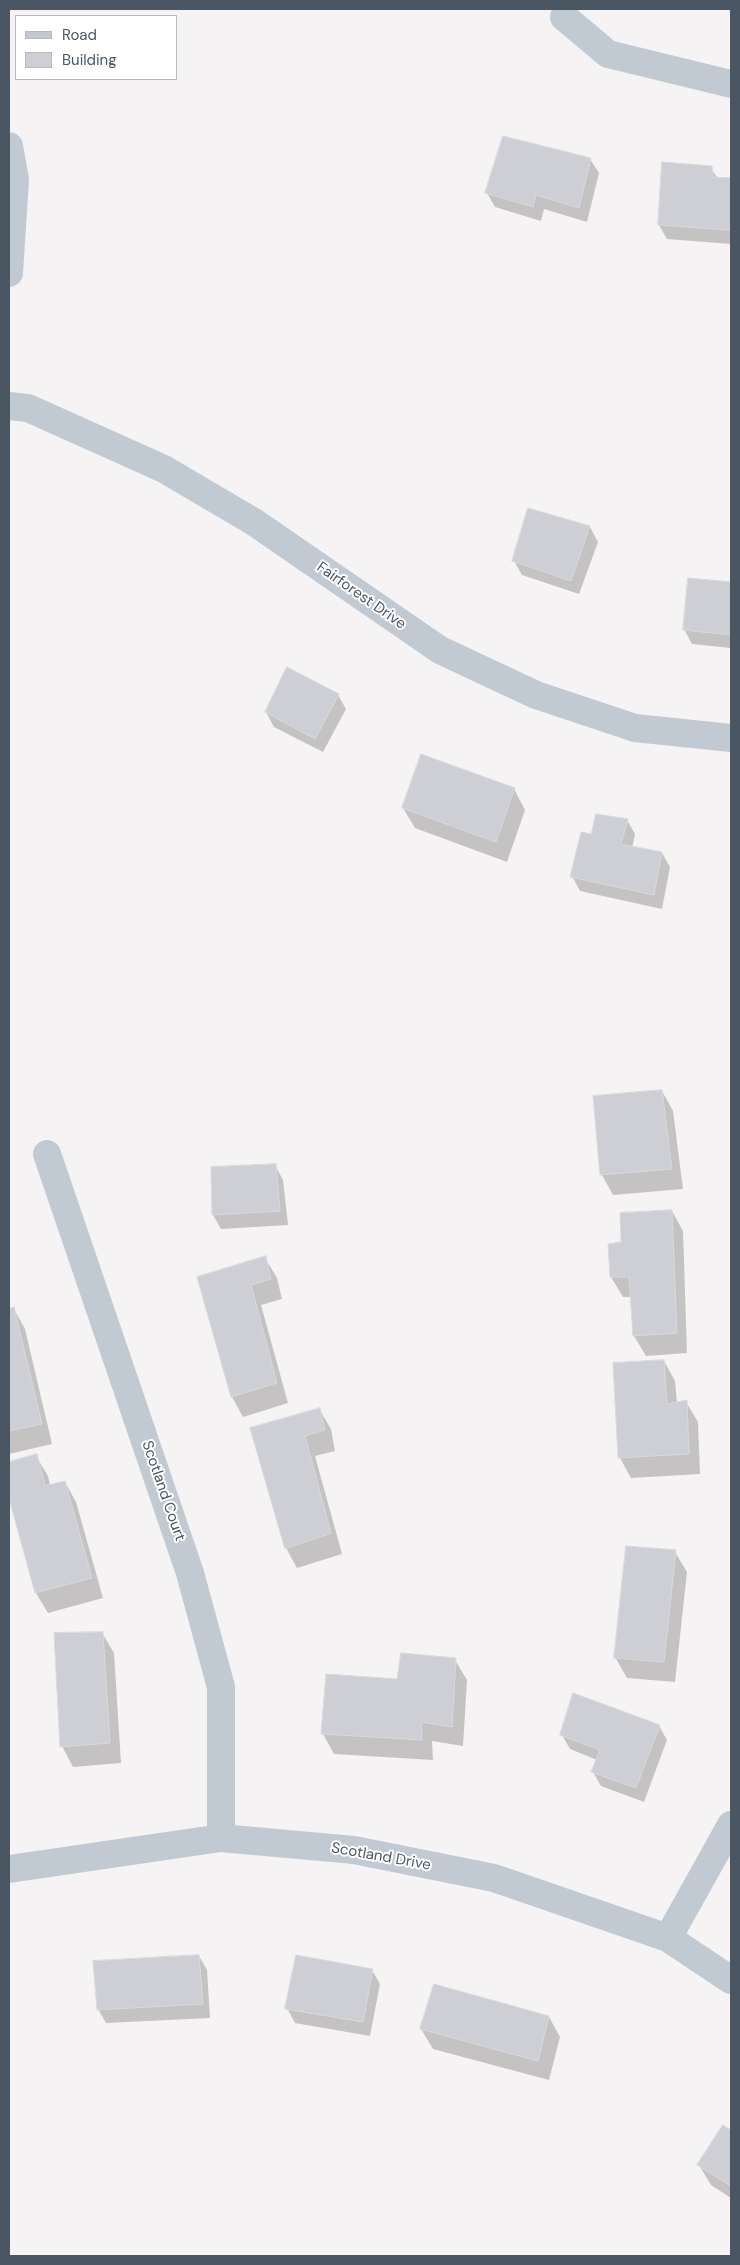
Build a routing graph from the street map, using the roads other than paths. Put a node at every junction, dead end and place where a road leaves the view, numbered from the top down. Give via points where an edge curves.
1 (564, 17) dead end
2 (731, 84) edge
3 (9, 146) edge
4 (9, 273) edge
5 (9, 406) edge
6 (731, 738) edge
7 (48, 1154) dead end
8 (731, 1825) edge
9 (221, 1838) junction
10 (9, 1869) edge
11 (668, 1938) junction
12 (731, 1980) edge

1 - 2 street via 608,54
3 - 4 street via 15,180
5 - 6 street, Fairforest Drive via 28,408 164,468 254,522 440,650 536,696 635,728
7 - 9 street, Scotland Court via 190,1572 221,1687
8 - 11 street
9 - 10 street, Scotland Drive
9 - 11 street, Scotland Drive via 354,1850 494,1878
11 - 12 street, Scotland Drive

